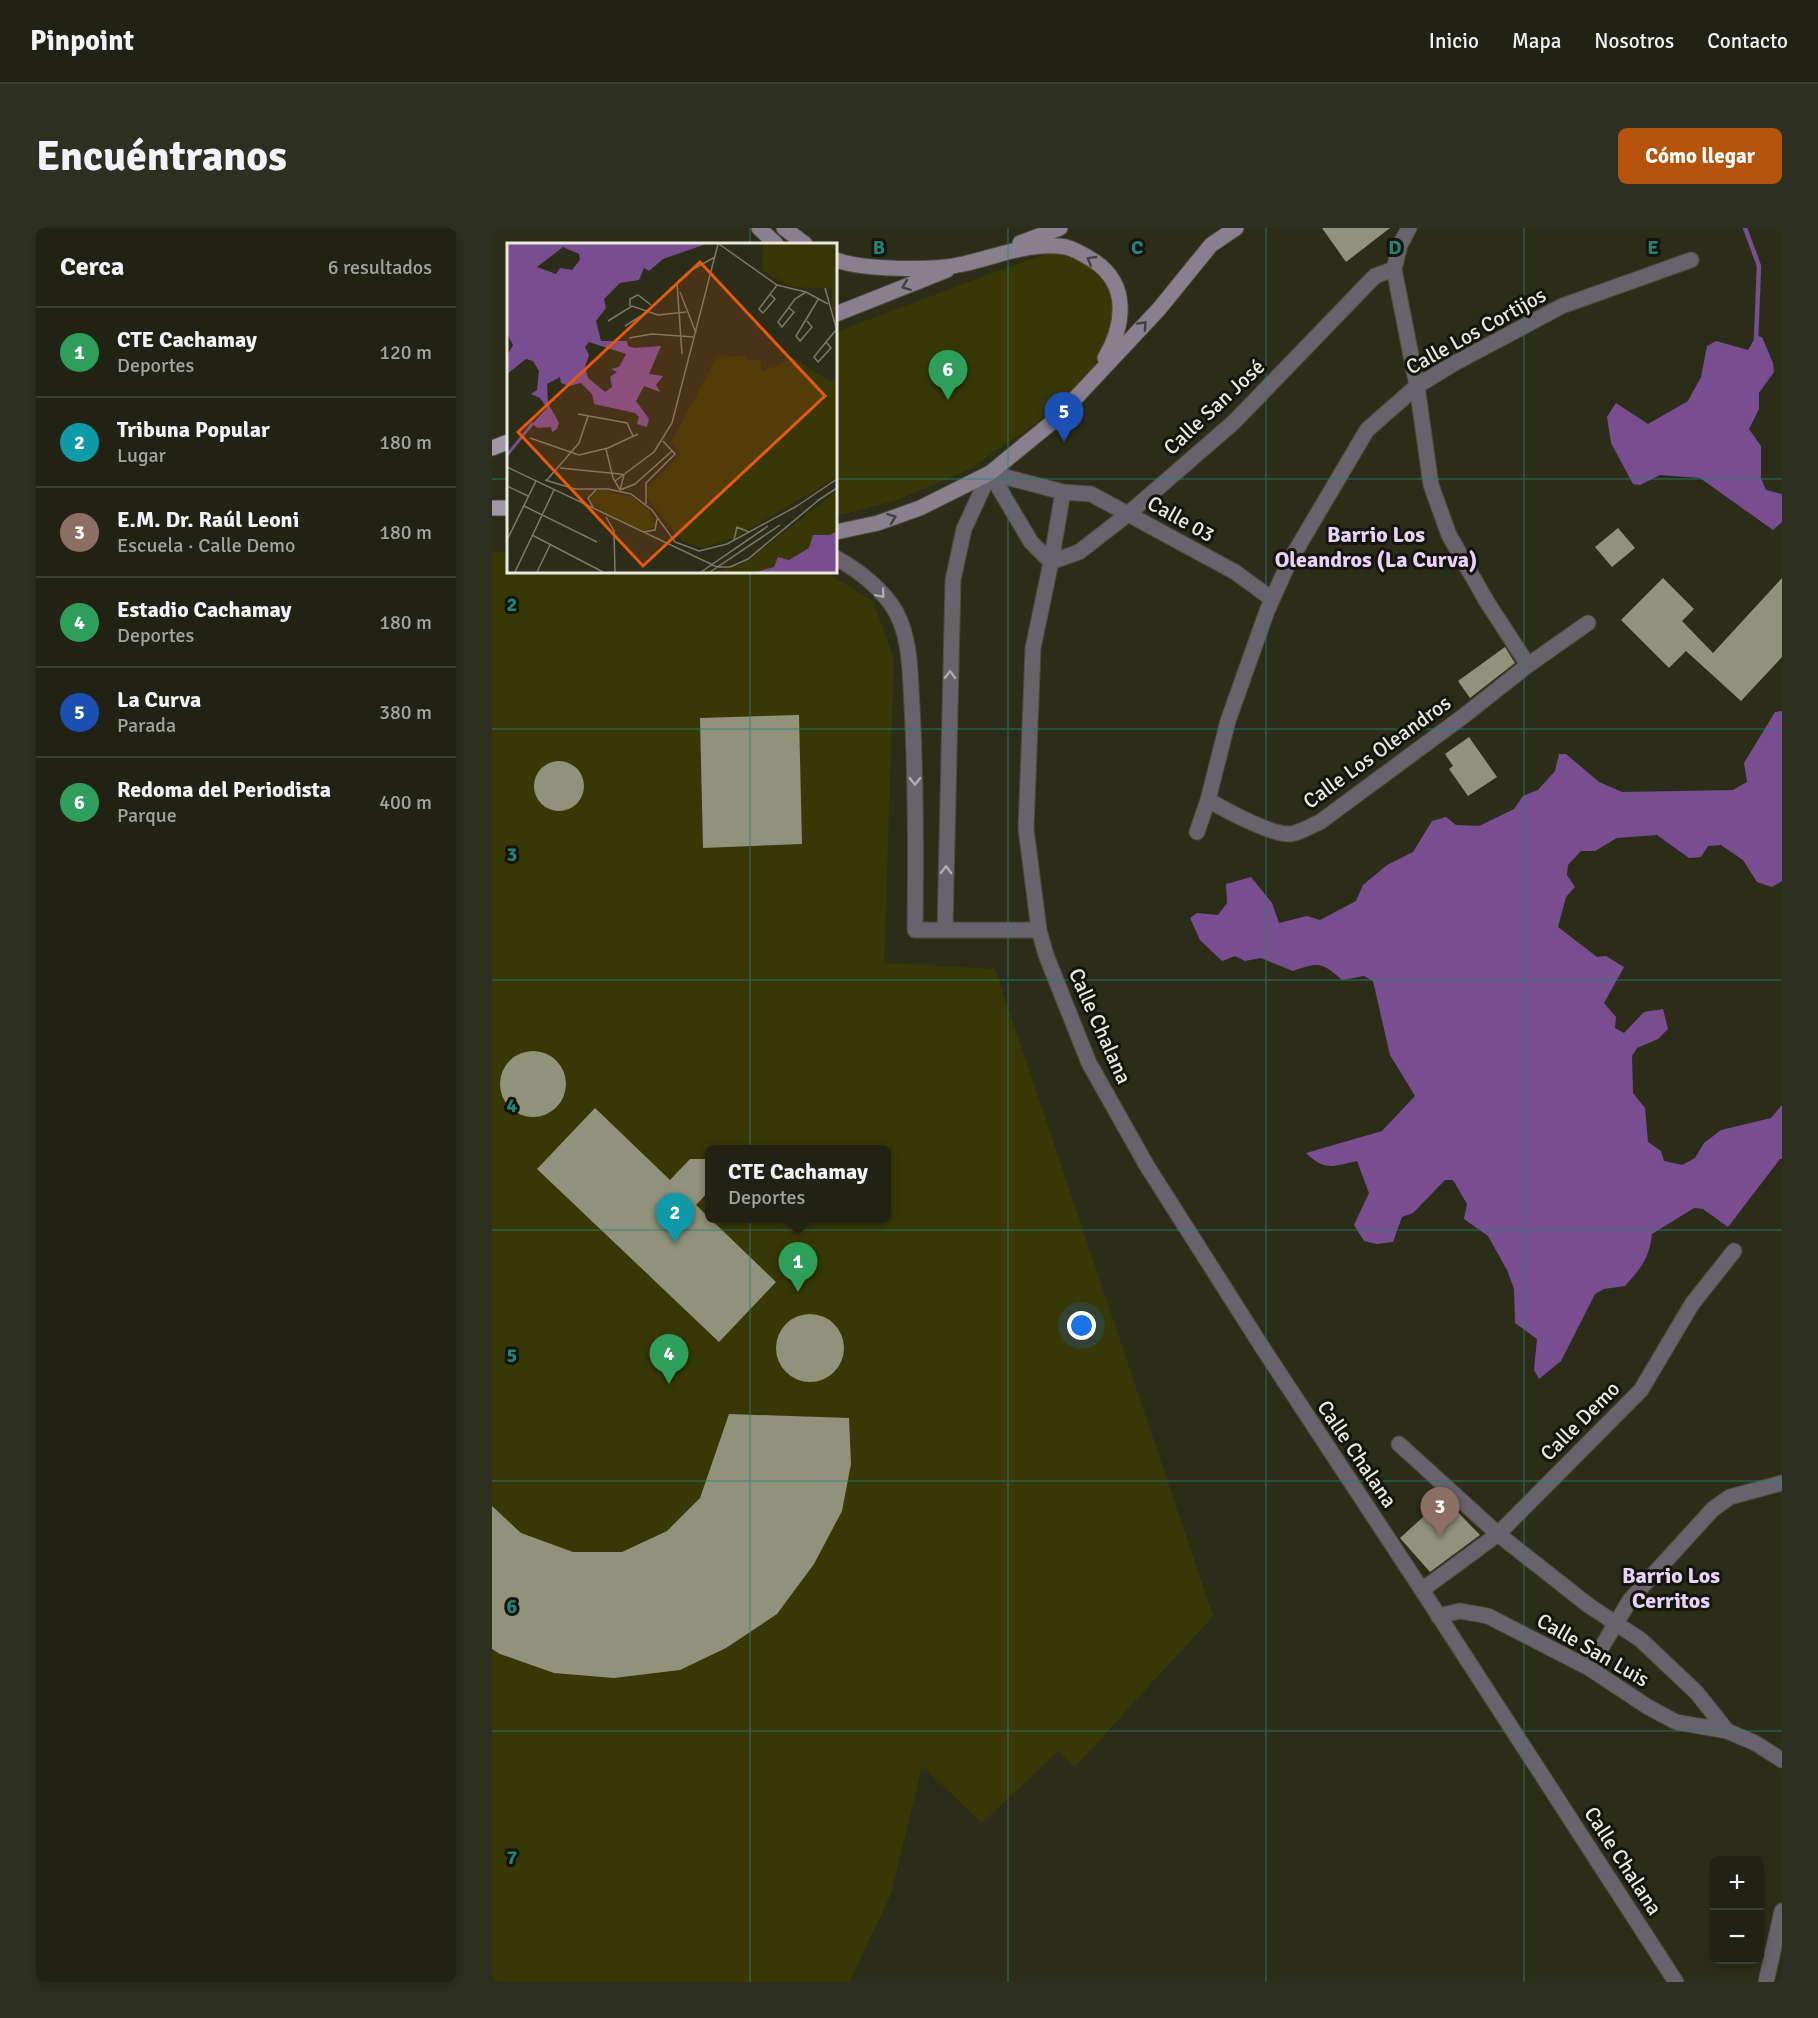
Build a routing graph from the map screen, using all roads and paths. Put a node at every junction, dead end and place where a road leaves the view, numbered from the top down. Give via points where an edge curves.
1 (759, 228) edge
2 (784, 228) edge
3 (1060, 228) edge
4 (1236, 228) edge
5 (1409, 228) edge
6 (775, 243) edge
7 (804, 243) edge
8 (837, 260) edge
9 (1691, 260) dead end
10 (960, 265) junction
11 (1394, 269) junction
12 (837, 314) edge
13 (1090, 383) junction
14 (1417, 386) junction
15 (507, 442) edge
16 (492, 448) edge
17 (990, 473) junction
18 (1063, 492) junction
19 (1128, 514) junction
20 (837, 532) edge
21 (837, 559) edge
22 (1051, 562) junction
23 (1272, 599) junction
24 (1588, 623) dead end
25 (1528, 665) junction
26 (1208, 800) junction
27 (1197, 832) dead end
28 (945, 929) junction
29 (1039, 930) junction
30 (1734, 1251) dead end
31 (1399, 1444) dead end
32 (1782, 1483) edge
33 (1498, 1534) junction
34 (1422, 1590) junction
35 (1438, 1616) junction
36 (1616, 1623) junction
37 (1590, 1668) junction
38 (1727, 1731) junction
39 (1782, 1760) edge
40 (1782, 1911) edge
41 (1676, 1982) edge
42 (1766, 1982) edge

1 - 6 main road
2 - 7 main road
3 - 10 main road
13 -> 4 main road via 1211,246
5 - 11 street
8 - 10 main road via 902,268
9 - 14 street, Calle Los Cortijos via 1562,306
10 -> 12 main road
13 -> 10 main road via 1112,345 1120,321 1114,281 1104,268 1067,248 1041,247
11 - 14 street
11 - 19 street, Calle San José via 1375,276 1234,422
13 - 17 main road via 1055,420
14 - 23 street, Calle Los Cortijos via 1367,430 1288,562
14 - 25 street via 1431,484 1449,535
15 - 16 main road
17 - 18 street, Calle 03
20 -> 17 main road via 920,508
17 - 22 street via 1031,542
28 -> 17 street via 953,580 964,529
18 - 19 street, Calle 03 via 1091,494
18 - 22 street, Calle Chalana
19 - 22 street, Calle San José via 1079,552
19 - 23 street, Calle 03 via 1235,572
21 -> 28 street via 876,588 895,612 906,639 914,748 915,930
22 - 29 street, Calle Chalana via 1033,648 1026,829
23 - 26 street, Calle Los Cortijos via 1228,721
24 - 25 street, Calle Los Oleandros
25 - 26 street, Calle Los Oleandros via 1306,829 1290,834 1275,831
26 - 27 street, Calle Los Cortijos
28 - 29 street
29 - 34 street, Calle Chalana via 1089,1063 1147,1166
30 - 33 street, Calle Demo via 1692,1304 1641,1390
31 - 33 street
32 - 36 street via 1730,1497 1713,1509 1630,1600
33 - 34 street, Calle Demo
33 - 36 street
34 - 35 street, Calle Chalana
35 - 37 street, Calle San Luis via 1460,1611 1488,1616
35 - 41 street, Calle Chalana
36 - 37 street
36 - 38 street via 1641,1640 1697,1693
37 - 38 street, Calle San Luis via 1676,1722
38 - 39 street, Calle San Luis
40 - 42 street

